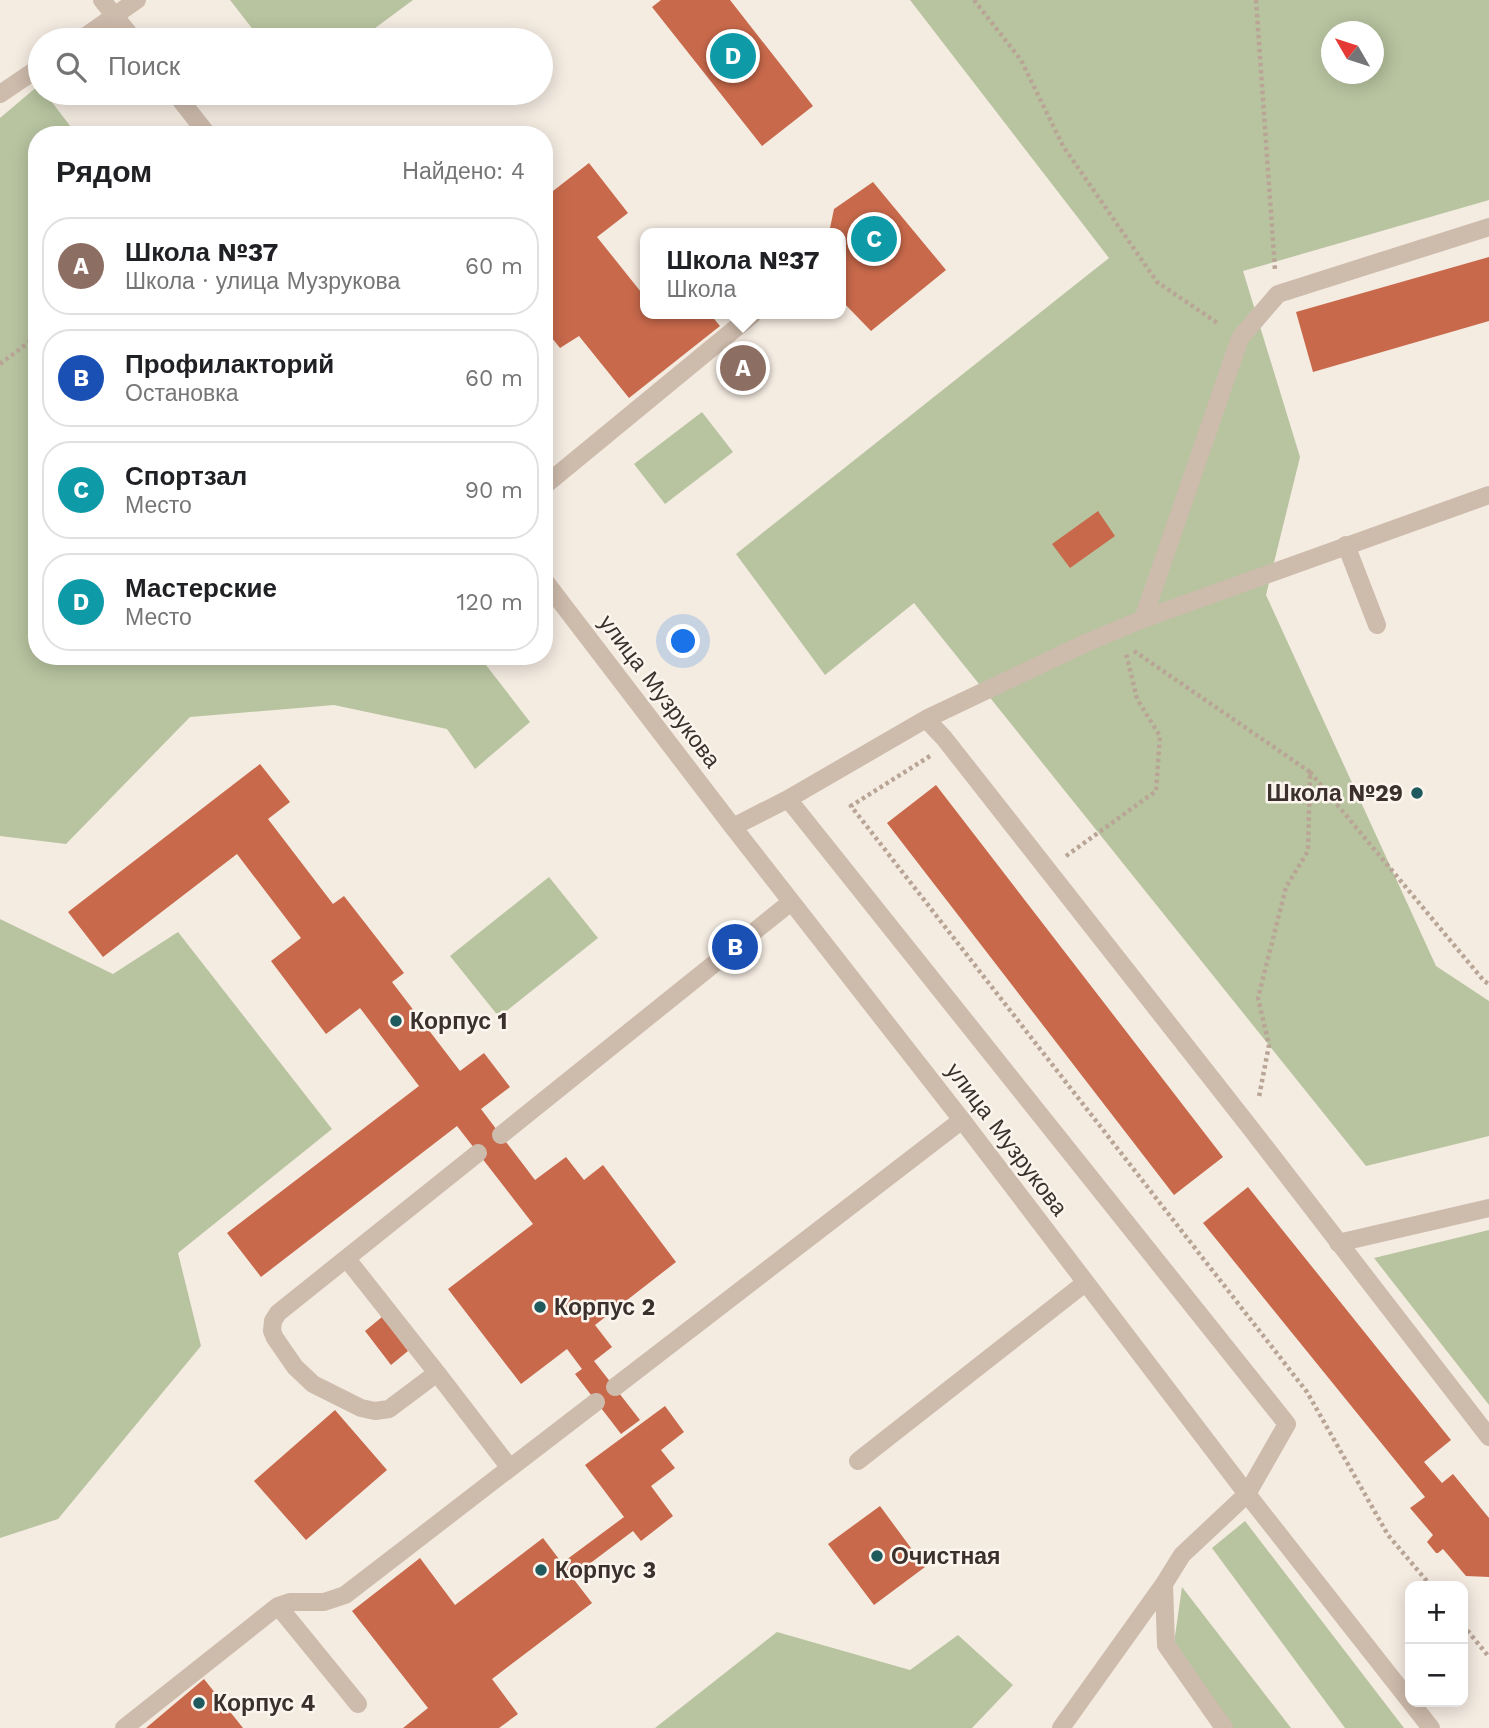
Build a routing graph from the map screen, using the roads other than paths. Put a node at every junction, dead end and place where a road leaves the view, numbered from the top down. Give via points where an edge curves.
1 (102, 0) edge
2 (136, 0) edge
3 (115, 16) junction
4 (98, 28) edge
5 (124, 28) edge
6 (28, 75) edge
7 (0, 94) edge
8 (184, 105) edge
9 (201, 126) edge
10 (1489, 228) edge
11 (747, 319) edge
12 (553, 479) edge
13 (1489, 495) edge
14 (1346, 545) junction
15 (553, 592) edge
16 (1143, 619) junction
17 (1377, 625) dead end
18 (926, 719) junction
19 (788, 799) junction
20 (733, 827) junction
21 (791, 902) junction
22 (962, 1120) junction
23 (501, 1135) dead end
24 (478, 1153) dead end
25 (1489, 1208) edge
26 (1338, 1243) junction
27 (347, 1259) junction
28 (1085, 1283) junction
29 (437, 1373) junction
30 (615, 1387) dead end
31 (596, 1402) dead end
32 (1489, 1437) edge
33 (858, 1461) dead end
34 (510, 1468) junction
35 (1247, 1494) junction
36 (1164, 1584) junction
37 (278, 1606) junction
38 (358, 1704) dead end
39 (124, 1728) edge
40 (1060, 1728) edge
41 (1224, 1728) edge
42 (1431, 1728) edge

1 - 3 street
2 - 3 street
3 - 4 street
3 - 5 street
6 - 7 street
8 - 9 street
10 - 16 street via 1278,294 1240,338
11 - 12 street
13 - 14 street
14 - 16 street
14 - 17 street
15 - 20 street, улица Музрукова
16 - 18 street via 1119,637
18 - 19 street
18 - 26 street
19 - 20 street
19 - 35 street via 1287,1424
20 - 21 street, улица Музрукова
21 - 22 street, улица Музрукова
21 - 23 street
22 - 28 street, улица Музрукова
22 - 30 street
24 - 27 street
25 - 26 street
26 - 32 street
27 - 29 street
27 - 29 street via 273,1321 275,1338 295,1367 313,1384 375,1411 388,1409
28 - 33 street
28 - 35 street, улица Музрукова
29 - 34 street
31 - 34 street
34 - 37 street via 345,1595 324,1602
35 - 36 street via 1182,1555
35 - 42 street, улица Музрукова
36 - 40 street
36 - 41 street via 1166,1645
37 - 38 street
37 - 39 street

